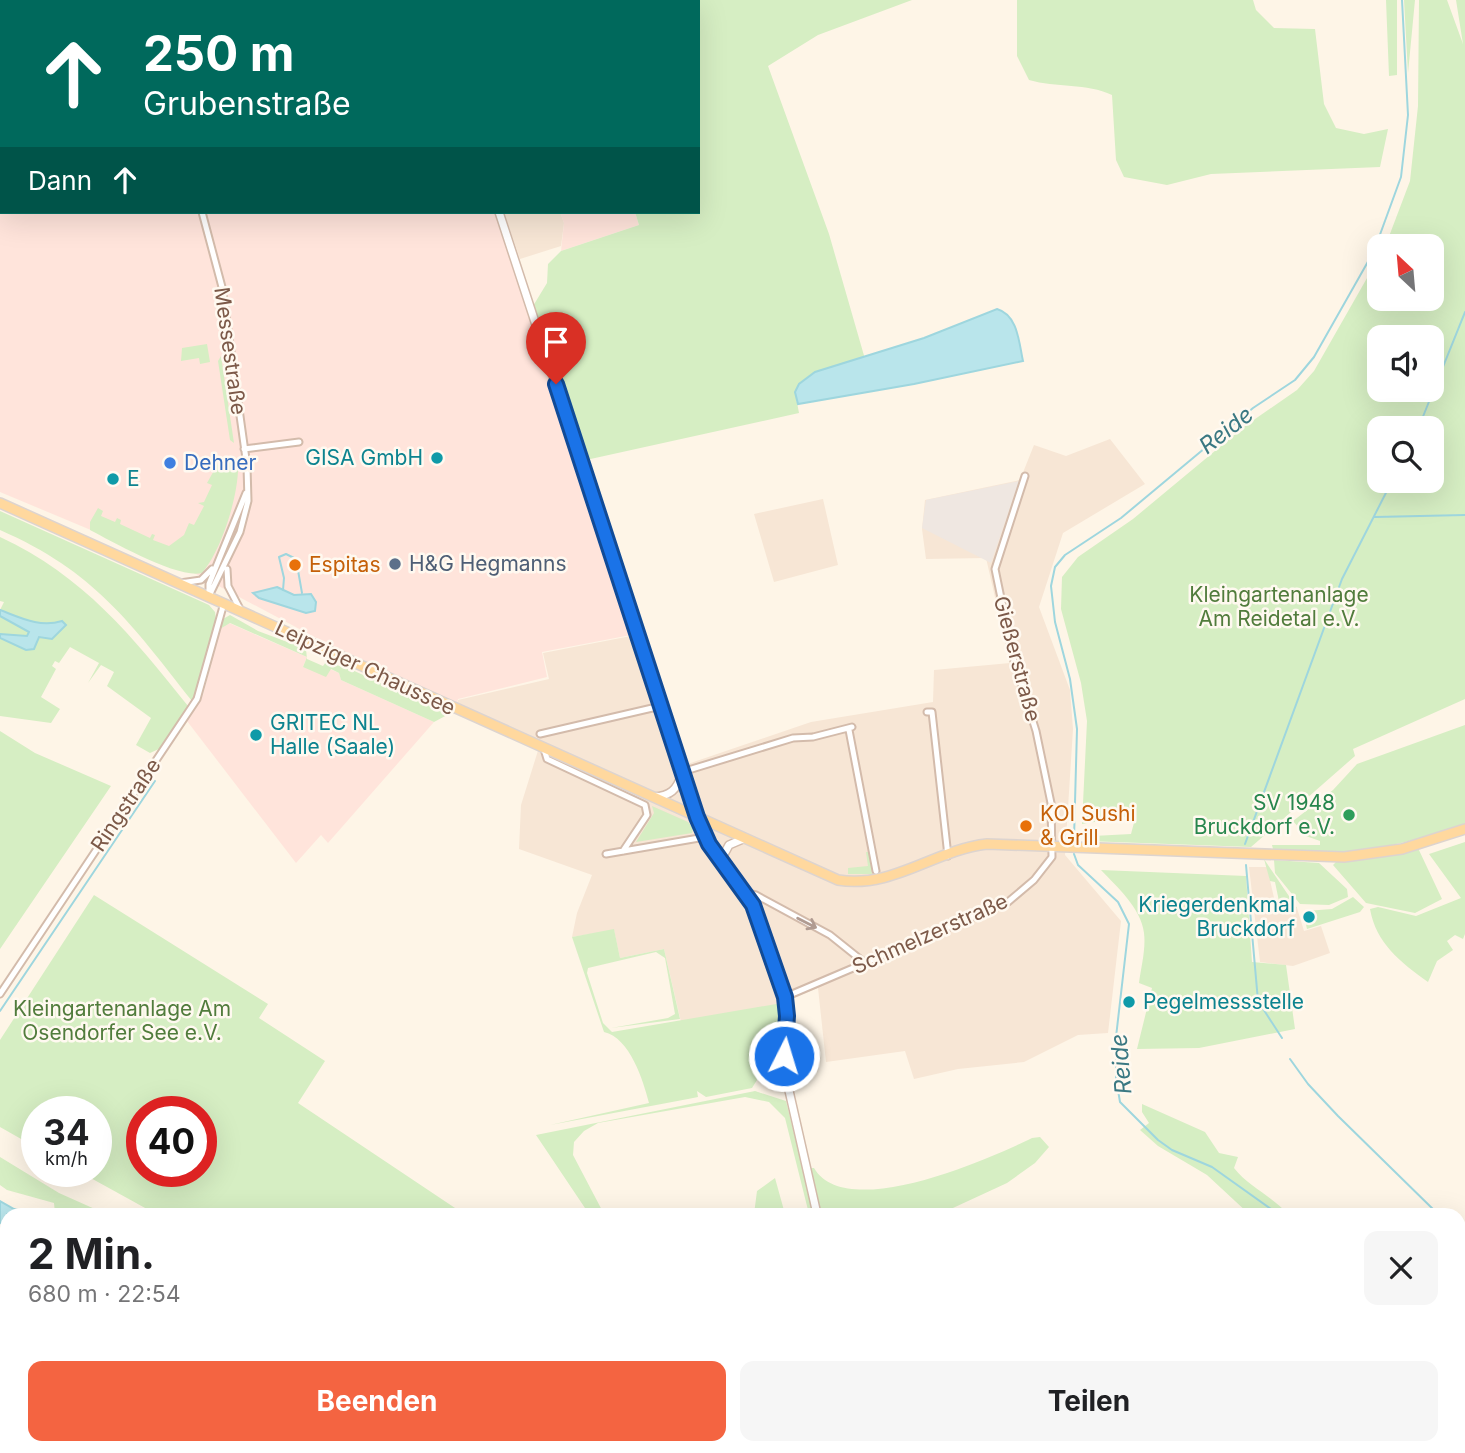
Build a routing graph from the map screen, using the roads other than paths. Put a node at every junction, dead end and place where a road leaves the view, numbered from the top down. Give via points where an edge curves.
1 (203, 214) edge
2 (500, 214) edge
3 (299, 442) dead end
4 (244, 449) junction
5 (1025, 476) dead end
6 (246, 493) junction
7 (0, 503) edge
8 (227, 563) junction
9 (216, 564) junction
10 (180, 583) junction
11 (209, 596) junction
12 (224, 603) junction
13 (241, 611) junction
14 (661, 706) junction
15 (927, 712) dead end
16 (540, 734) dead end
17 (682, 773) junction
18 (649, 801) junction
19 (697, 817) junction
20 (1465, 829) edge
21 (705, 837) junction
22 (743, 839) junction
23 (1051, 846) junction
24 (623, 851) junction
25 (606, 853) dead end
26 (948, 856) junction
27 (721, 860) junction
28 (876, 871) dead end
29 (747, 893) junction
30 (865, 963) junction
31 (0, 994) edge
32 (785, 997) junction
33 (816, 1208) edge

1 - 4 street, Messestraße via 220,278
2 - 14 street
3 - 4 street
4 - 6 street, Messestraße
5 - 23 street, Gießerstraße via 995,569 1051,803
6 - 8 street, Messestraße via 247,510
6 - 9 street, Messestraße
7 - 10 main road, Leipziger Chaussee
8 - 11 street, Messestraße
8 - 13 street via 228,586
9 - 10 street via 201,580
9 - 11 street, Messestraße
10 - 11 main road, Leipziger Chaussee
11 - 12 main road, Leipziger Chaussee
12 - 13 main road, Leipziger Chaussee
12 - 31 street, Ringstraße via 197,699
13 - 18 main road, Leipziger Chaussee
14 - 16 street
14 - 17 street
15 - 26 street via 932,712
17 - 18 street via 673,792
17 - 19 street
17 - 28 street via 793,738 851,729
18 - 19 main road, Leipziger Chaussee
18 - 24 street via 647,815
19 - 21 street
19 - 22 main road, Leipziger Chaussee
20 - 23 main road, Leipziger Chaussee via 1402,849 1344,857
21 - 24 street
21 - 27 street
22 - 26 main road, Leipziger Chaussee via 827,876 858,882 894,876
22 - 27 street via 729,845
23 - 26 main road, Leipziger Chaussee via 987,844
23 - 30 street, Schmelzerstraße via 1048,864 1008,902
24 - 25 street
27 - 29 street
29 -> 30 street via 830,935
29 - 32 street
30 - 32 street, Schmelzerstraße
32 - 33 street via 785,1073

